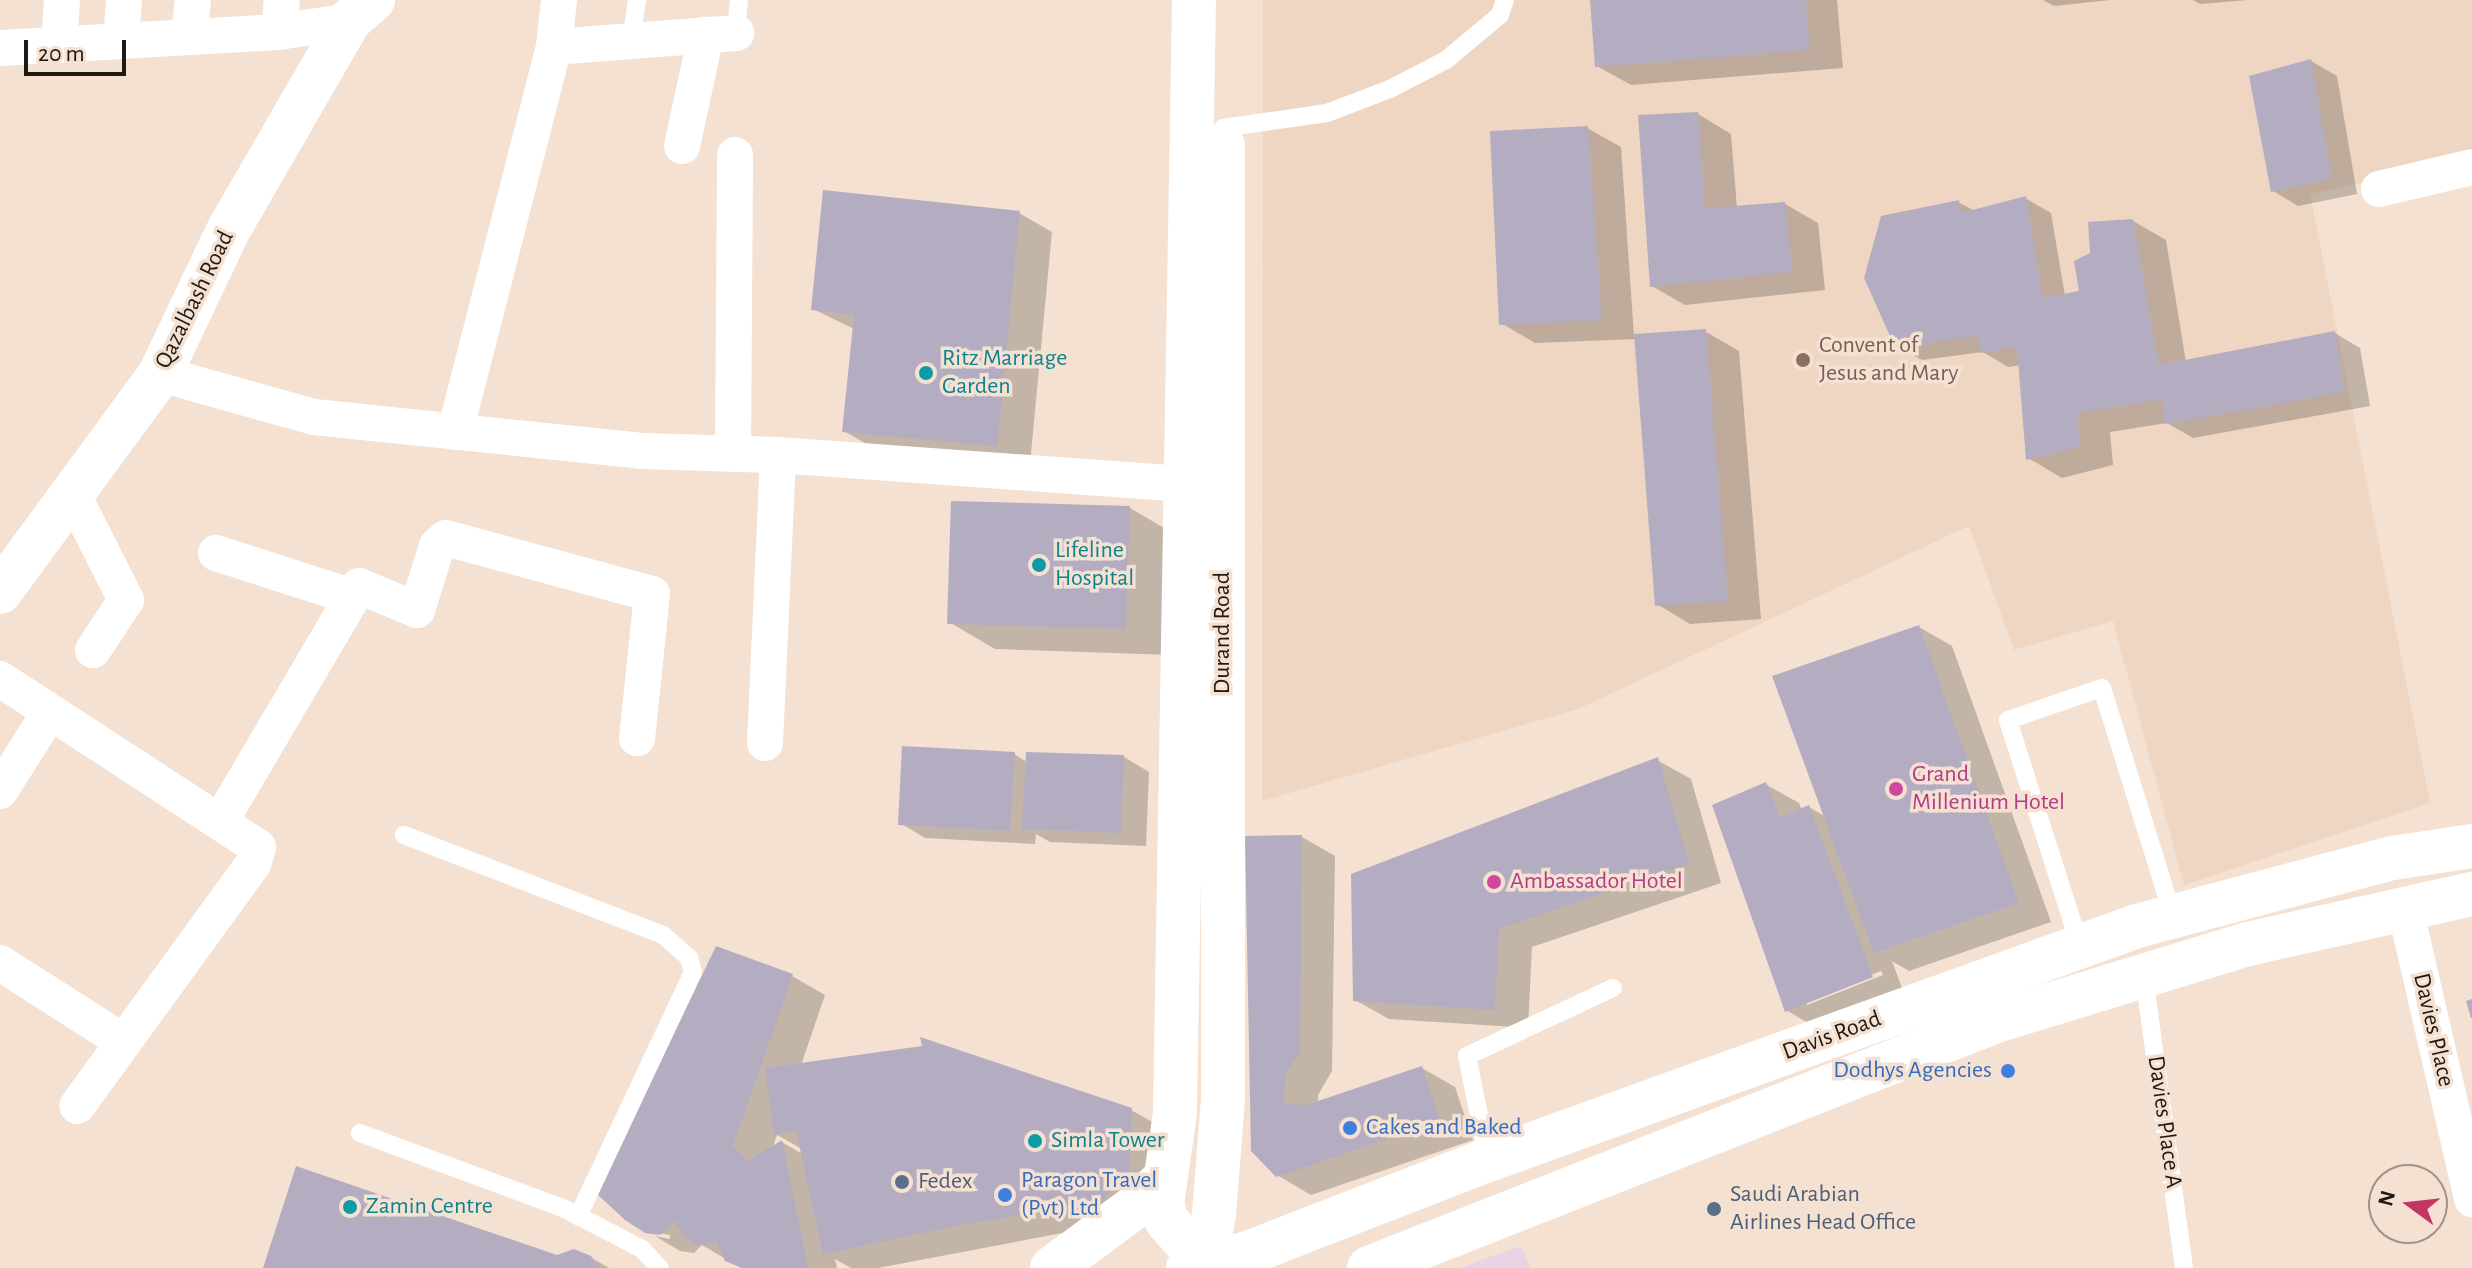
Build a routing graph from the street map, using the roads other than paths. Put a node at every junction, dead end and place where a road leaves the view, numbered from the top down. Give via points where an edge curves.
1 (62, 0) edge
2 (124, 0) edge
3 (193, 0) edge
4 (559, 0) edge
5 (637, 0) edge
6 (1194, 0) edge
7 (1224, 0) edge
8 (1505, 0) edge
9 (361, 10) edge
10 (280, 16) edge
11 (727, 23) edge
12 (189, 37) junction
13 (121, 41) junction
14 (631, 41) junction
15 (59, 45) junction
16 (554, 47) junction
17 (0, 48) edge
18 (1223, 128) junction
19 (682, 146) dead end
20 (735, 155) dead end
21 (2472, 167) edge
22 (2379, 189) dead end
23 (160, 374) junction
24 (455, 432) junction
25 (733, 454) junction
26 (778, 455) junction
27 (1187, 484) junction
28 (72, 493) junction
29 (216, 553) dead end
30 (0, 592) edge
31 (352, 597) junction
32 (93, 650) dead end
33 (0, 679) edge
34 (50, 712) junction
35 (637, 738) dead end
36 (765, 743) dead end
37 (0, 791) edge
38 (220, 822) junction
39 (404, 835) dead end
40 (2472, 846) edge
41 (2472, 894) edge
42 (2405, 908) junction
43 (2173, 916) junction
44 (2080, 946) junction
45 (0, 963) edge
46 (2144, 976) junction
47 (1613, 988) dead end
48 (124, 1042) junction
49 (77, 1106) dead end
50 (360, 1133) dead end
51 (1488, 1160) junction
52 (1162, 1181) junction
53 (2472, 1199) edge
54 (578, 1216) junction
55 (1201, 1267) edge
56 (660, 1268) edge
57 (1052, 1268) edge
58 (1369, 1268) edge
59 (2184, 1268) edge

1 - 15 street
2 - 13 street
3 - 12 street
4 - 16 street
5 - 14 lane
6 - 27 main road, Durand Road
7 - 18 main road, Durand Road
8 - 18 lane via 1500,15 1446,60 1390,89 1327,113
9 - 10 street
9 - 23 main road, Qazalbash Road via 229,229
10 - 12 street
11 - 14 street
11 - 19 street
12 - 13 street
13 - 15 street
14 - 16 street
15 - 17 street
16 - 24 street
18 - 55 main road, Durand Road via 1223,1100 1214,1214
20 - 25 street
21 - 22 street
23 - 24 street via 314,417
23 - 28 main road, Qazalbash Road
24 - 25 street via 642,451
25 - 26 street
26 - 27 street
26 - 36 street
27 - 52 main road, Durand Road via 1175,1113
28 - 30 main road, Qazalbash Road
28 - 32 street via 126,600
29 - 31 street
31 - 35 street via 359,586 367,587 417,610 437,546 446,538 652,594
31 - 38 street
33 - 34 street
34 - 37 street
34 - 38 street
38 - 48 street via 258,847 253,864
39 - 54 lane via 663,935 689,958 693,972
40 - 43 main road, Davis Road via 2393,858
41 - 42 main road, Davis Road
42 - 46 main road, Davis Road via 2248,944
42 - 53 street, Davies Place
43 - 44 main road, Davis Road
43 - 44 lane via 2102,688 2008,720
44 - 51 main road, Davis Road
45 - 48 street
46 - 58 main road, Davis Road via 1996,1021
46 - 59 lane, Davies Place A
47 - 51 lane via 1467,1056
48 - 49 street
50 - 54 lane
51 - 55 main road, Davis Road
52 - 55 main road, Durand Road via 1167,1221
52 - 57 main road
54 - 56 lane via 642,1249

